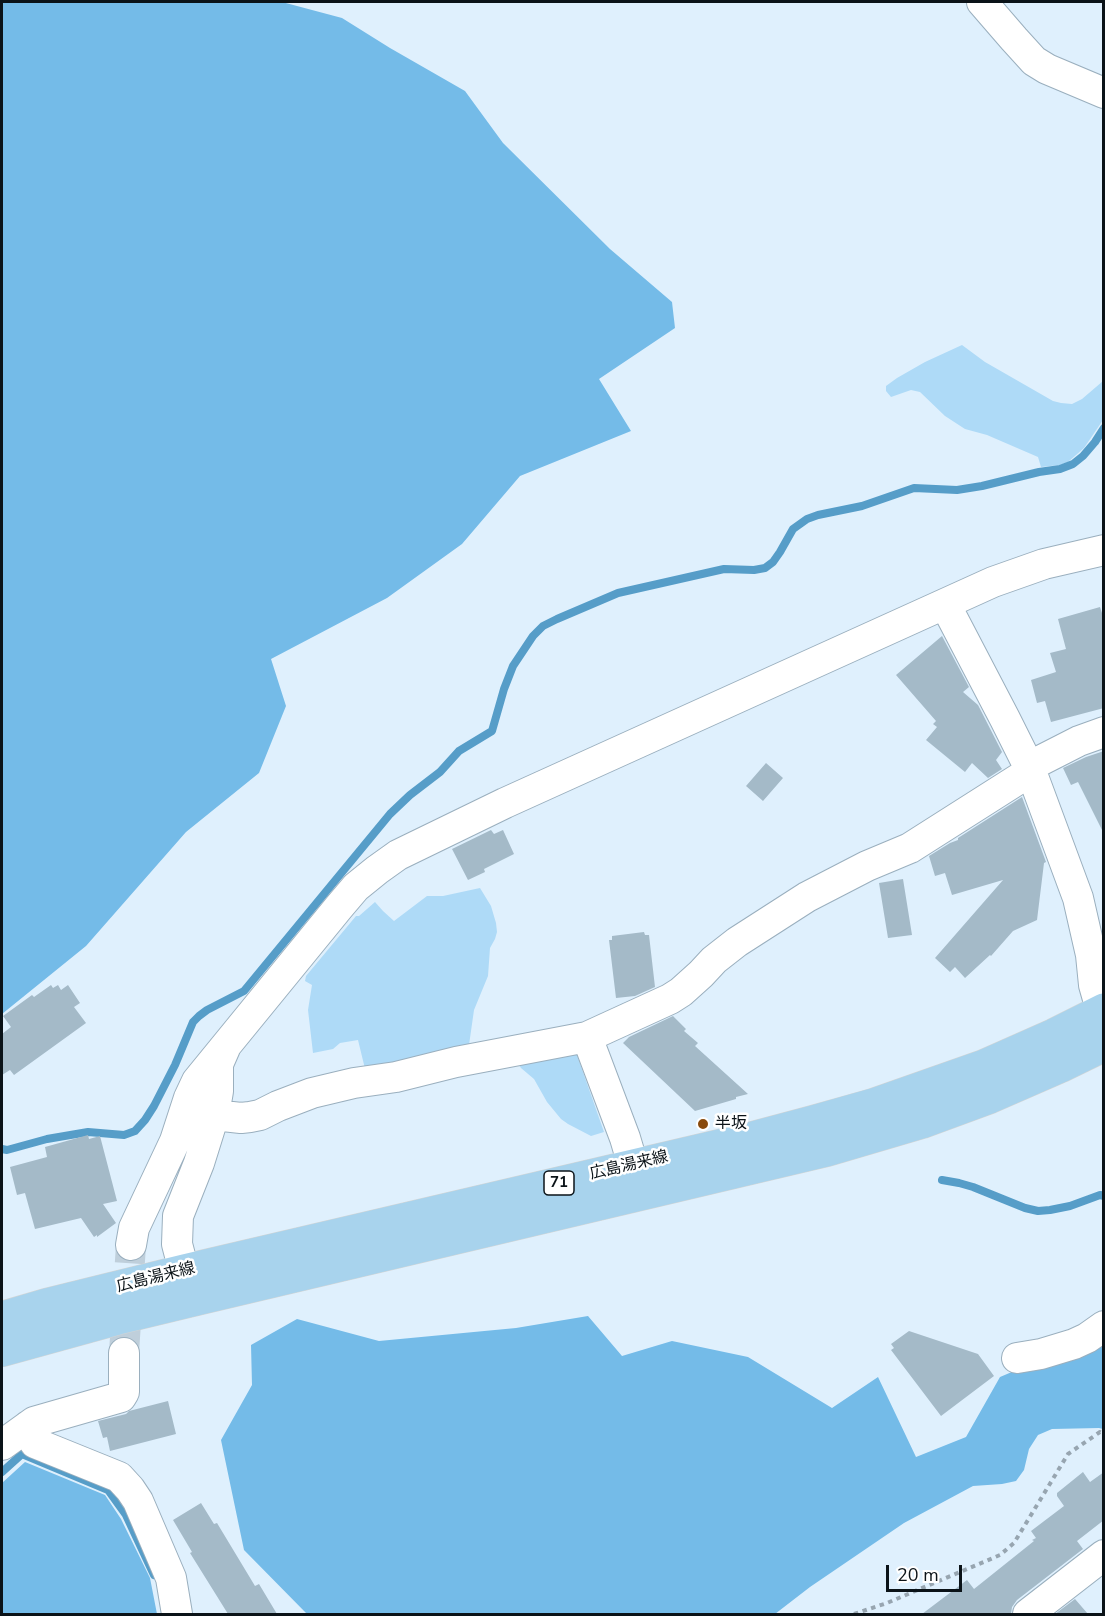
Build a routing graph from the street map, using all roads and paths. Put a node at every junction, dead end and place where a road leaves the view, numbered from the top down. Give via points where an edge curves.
1 (982, 2) edge
2 (1104, 93) edge
3 (1104, 550) edge
4 (945, 604) junction
5 (1104, 732) edge
6 (1029, 769) junction
7 (1097, 954) edge
8 (1103, 1010) edge
9 (586, 1037) junction
10 (228, 1042) junction
11 (1102, 1049) edge
12 (214, 1115) junction
13 (633, 1165) junction
14 (131, 1245) tunnel mouth
15 (184, 1271) junction
16 (2, 1318) edge
17 (1104, 1326) edge
18 (2, 1350) edge
19 (124, 1353) tunnel mouth
20 (1017, 1358) dead end
21 (28, 1426) junction
22 (1104, 1434) edge
23 (2, 1445) edge
24 (1104, 1555) edge
25 (177, 1614) edge
26 (854, 1614) edge
27 (1028, 1614) edge

1 - 2 street via 1034,61
3 - 4 street via 1018,572
4 - 6 street
4 - 10 street via 398,855 352,892
5 - 6 street
6 - 7 street
6 - 9 street via 910,848 807,897 719,955 670,999
7 - 8 street via 1094,985
8 - 13 main road, 広島湯来線 / 71 via 984,1066 873,1105
9 - 12 street via 354,1083 250,1117
9 - 13 street
10 - 12 street via 218,1064
10 - 14 street via 193,1089 175,1141 134,1228
11 - 18 main road, 広島湯来線 / 71 via 914,1125 827,1150 170,1305
12 - 15 street via 178,1216 177,1244
13 - 15 main road, 広島湯来線 / 71
15 - 16 main road, 広島湯来線 / 71
17 - 20 street via 1074,1344
19 - 21 street via 122,1397
21 - 23 street
21 - 25 street via 35,1443 119,1477 130,1489 171,1578
22 - 26 path via 1100,1432 1068,1454 1014,1543 1000,1555
24 - 27 street

